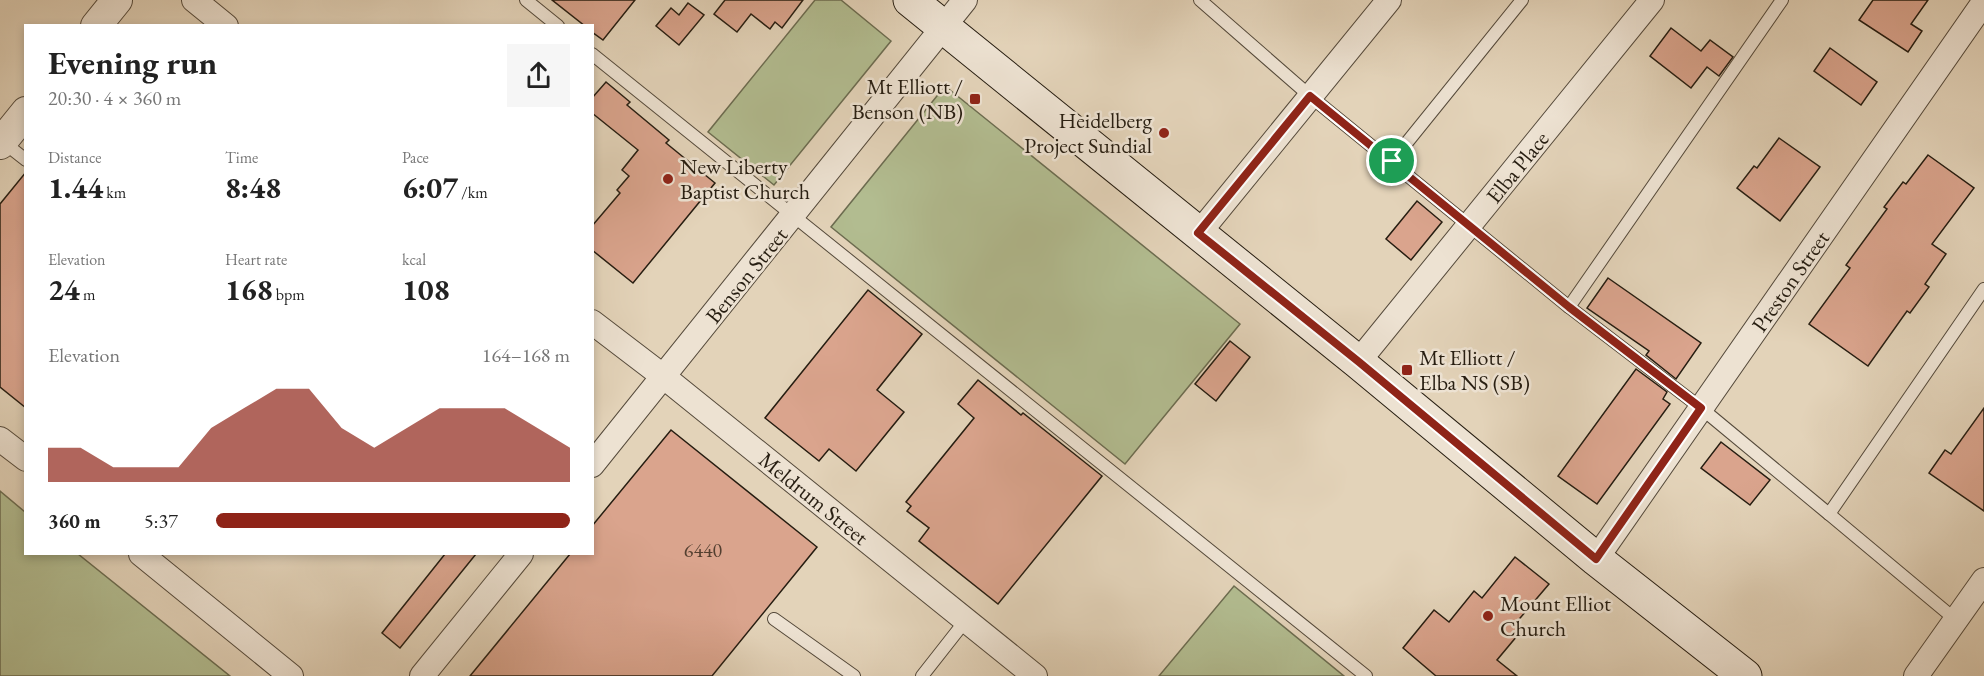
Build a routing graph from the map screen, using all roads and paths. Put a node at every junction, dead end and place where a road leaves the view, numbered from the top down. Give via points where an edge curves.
1 (117, 0) edge
2 (194, 0) edge
3 (526, 0) edge
4 (910, 0) edge
5 (964, 0) edge
6 (1200, 0) edge
7 (1389, 0) edge
8 (1522, 0) edge
9 (1652, 0) edge
10 (1782, 0) edge
11 (1984, 2) edge
12 (98, 24) edge
13 (224, 24) edge
14 (556, 24) edge
15 (944, 27) junction
16 (594, 56) edge
17 (1310, 96) junction
18 (24, 114) edge
19 (1, 141) edge
20 (24, 158) edge
21 (1392, 161) junction
22 (794, 216) junction
23 (1470, 225) junction
24 (1198, 233) junction
25 (1984, 289) edge
26 (1569, 307) junction
27 (594, 324) edge
28 (1359, 362) junction
29 (664, 377) junction
30 (1701, 408) junction
31 (0, 439) edge
32 (24, 457) edge
33 (594, 463) edge
34 (1829, 514) junction
35 (142, 555) edge
36 (518, 555) edge
37 (1596, 559) junction
38 (1984, 580) edge
39 (774, 619) dead end
40 (966, 620) junction
41 (1956, 620) junction
42 (291, 676) edge
43 (423, 676) edge
44 (854, 676) edge
45 (922, 676) edge
46 (1035, 676) edge
47 (1366, 676) edge
48 (1745, 676) edge
49 (1916, 676) edge

1 - 12 street
2 - 13 street
3 - 14 lane
4 - 15 main road
5 - 15 street, Benson Street
6 - 17 lane
7 - 17 street
8 - 21 lane
9 - 23 street, Elba Place
10 - 26 lane
11 - 30 street, Preston Street
15 - 22 street, Benson Street
15 - 24 main road
16 - 22 lane
17 - 21 lane
17 - 24 street
18 - 19 street
19 - 20 lane
21 - 23 lane
22 - 29 street, Benson Street
22 - 47 lane
23 - 26 lane
23 - 28 street, Elba Place
24 - 28 main road
25 - 34 lane
26 - 30 lane
27 - 29 street, Meldrum Street
28 - 37 main road
29 - 33 street, Benson Street
29 - 40 street, Meldrum Street
30 - 34 lane
30 - 37 street, Preston Street
31 - 32 street
34 - 41 lane
35 - 42 street
36 - 43 street
37 - 48 main road
38 - 41 street
39 - 44 lane
40 - 45 lane
40 - 46 street, Meldrum Street
41 - 49 street

